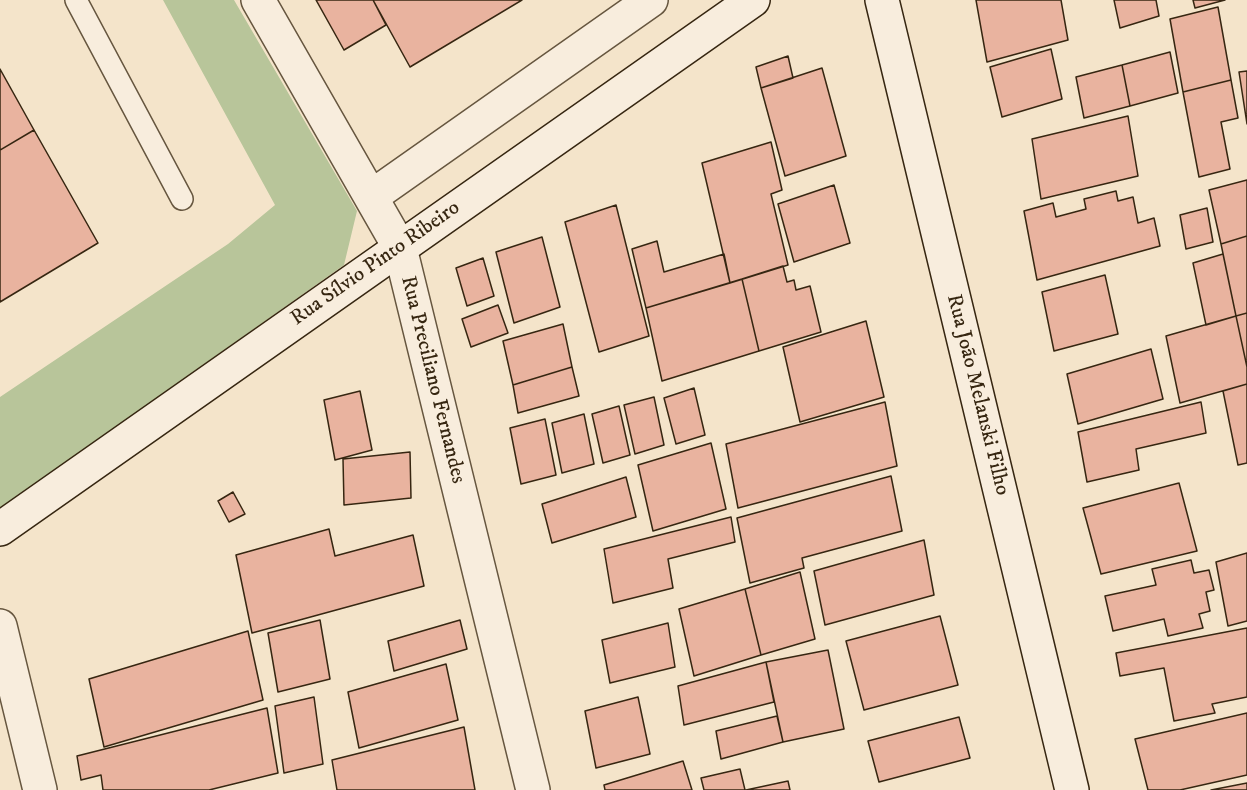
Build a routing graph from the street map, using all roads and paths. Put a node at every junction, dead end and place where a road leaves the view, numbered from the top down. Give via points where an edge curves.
1 (76, 0) edge
2 (258, 0) edge
3 (651, 0) edge
4 (753, 0) edge
5 (882, 0) edge
6 (371, 197) junction
7 (182, 200) dead end
8 (400, 248) junction
9 (0, 529) edge
10 (0, 626) edge
11 (40, 790) edge
12 (533, 790) edge
13 (1072, 790) edge

1 - 7 lane
2 - 6 street, Rua Preciliano Fernandes
3 - 6 street
4 - 8 street, Rua Sílvio Pinto Ribeiro
5 - 13 street, Rua João Melanski Filho
6 - 8 street, Rua Preciliano Fernandes
8 - 9 street, Rua Sílvio Pinto Ribeiro
8 - 12 street, Rua Preciliano Fernandes
10 - 11 street

